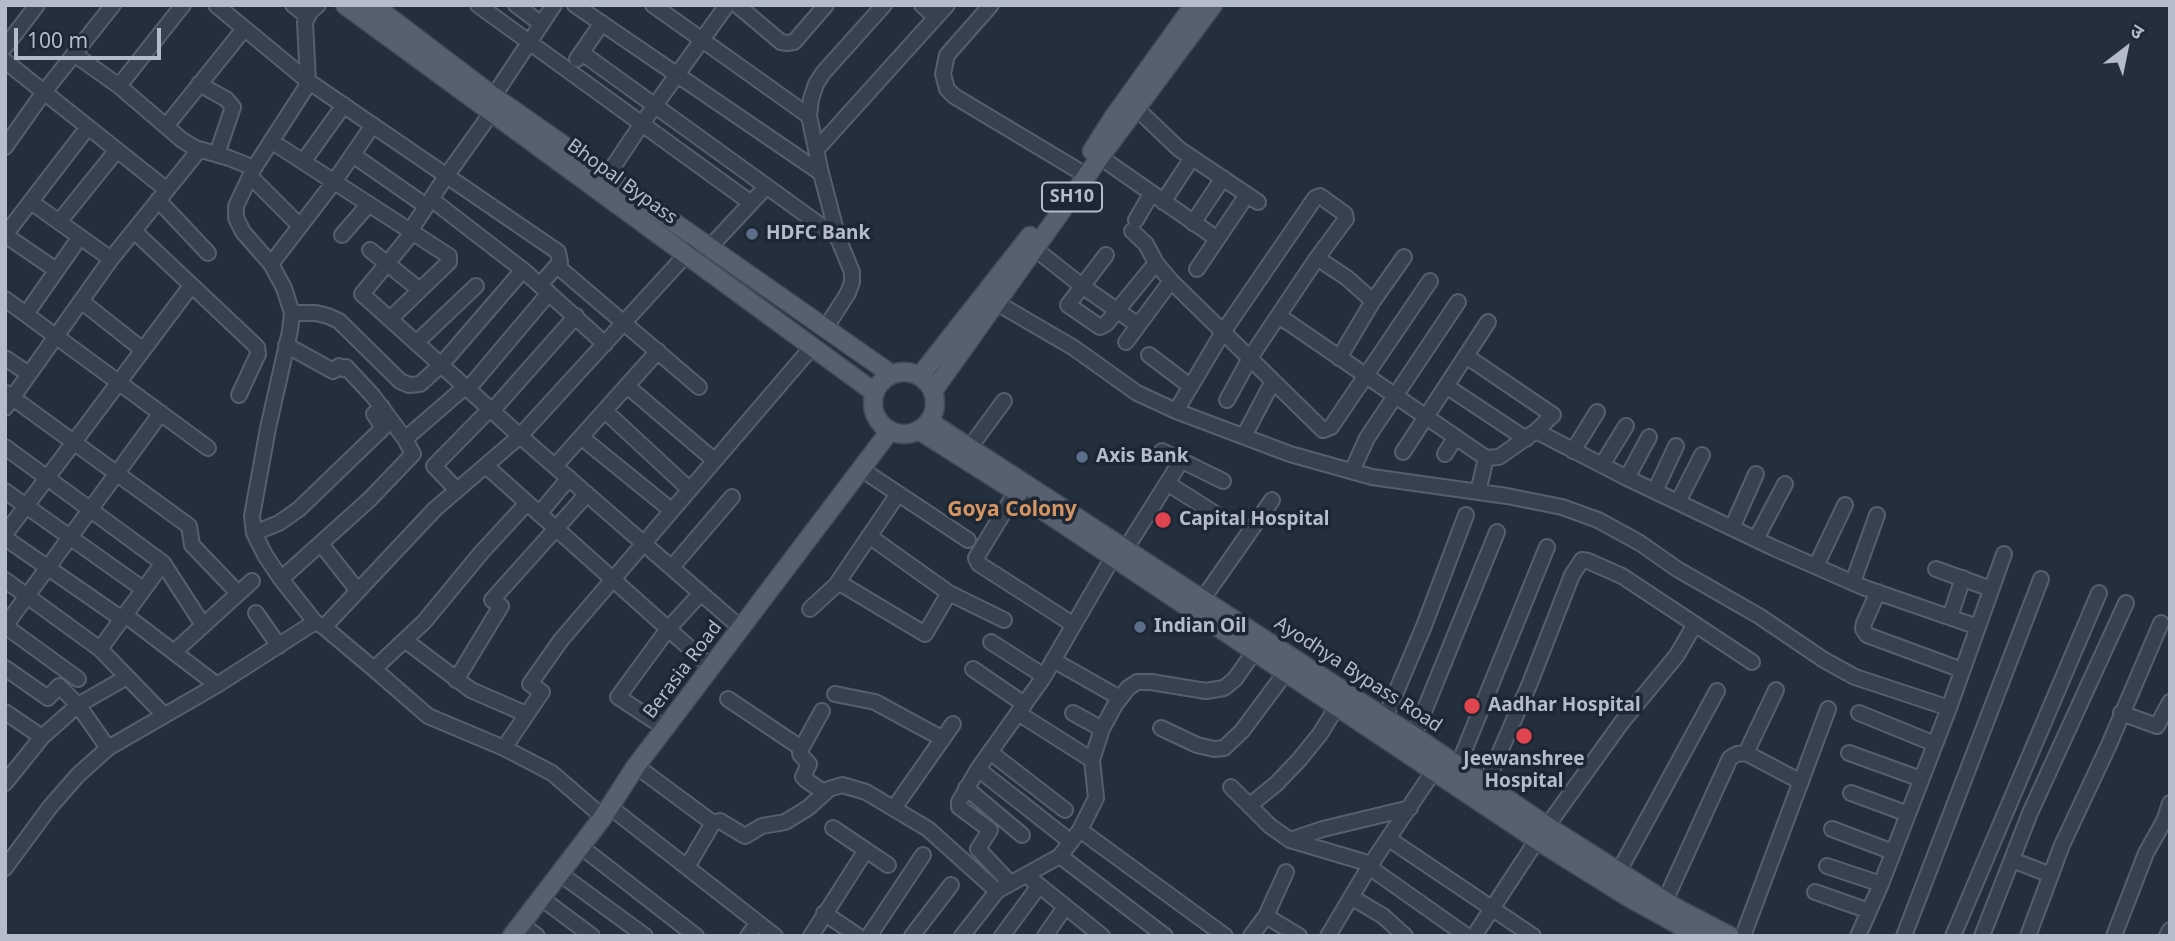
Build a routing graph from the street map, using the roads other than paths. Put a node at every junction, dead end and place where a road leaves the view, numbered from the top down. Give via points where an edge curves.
1 (37, 5) edge
2 (113, 5) edge
3 (183, 5) edge
4 (216, 5) edge
5 (293, 5) edge
6 (345, 5) edge
7 (373, 5) edge
8 (478, 5) edge
9 (516, 5) edge
10 (554, 5) edge
11 (575, 5) edge
12 (727, 5) edge
13 (737, 5) edge
14 (826, 5) edge
15 (884, 5) edge
16 (922, 5) edge
17 (947, 5) edge
18 (990, 5) edge
19 (1194, 5) edge
20 (1213, 5) edge
21 (661, 7) edge
22 (312, 10) edge
23 (935, 17) junction
24 (540, 23) junction
25 (602, 23) junction
26 (244, 29) junction
27 (702, 40) junction
28 (528, 42) junction
29 (5, 47) edge
30 (582, 53) junction
31 (74, 54) junction
32 (5, 61) edge
33 (569, 72) junction
34 (677, 75) junction
35 (308, 81) junction
36 (199, 84) junction
37 (119, 86) junction
38 (44, 92) junction
39 (344, 105) junction
40 (492, 105) junction
41 (654, 106) junction
42 (1136, 109) junction
43 (809, 116) junction
44 (167, 125) junction
45 (373, 125) junction
46 (641, 125) junction
47 (88, 127) junction
48 (271, 141) junction
49 (5, 147) edge
50 (817, 149) junction
51 (117, 150) junction
52 (199, 150) junction
53 (217, 154) junction
54 (354, 155) junction
55 (1100, 157) junction
56 (1192, 158) junction
57 (303, 162) junction
58 (1079, 171) junction
59 (252, 172) junction
60 (821, 173) junction
61 (447, 174) junction
62 (1223, 178) junction
63 (334, 182) junction
64 (602, 183) junction
65 (766, 187) junction
66 (163, 195) junction
67 (1157, 198) junction
68 (31, 202) junction
69 (428, 203) junction
70 (751, 203) junction
71 (369, 204) junction
72 (59, 222) junction
73 (1193, 223) junction
74 (300, 226) junction
75 (134, 231) junction
76 (412, 232) junction
77 (342, 235) dead end
78 (80, 237) junction
79 (838, 238) junction
80 (1216, 238) junction
81 (704, 244) junction
82 (1035, 249) junction
83 (370, 250) dead end
84 (208, 253) dead end
85 (685, 255) junction
86 (1106, 255) dead end
87 (1404, 257) dead end
88 (1317, 258) junction
89 (111, 259) junction
90 (1157, 263) junction
91 (271, 264) junction
92 (388, 264) junction
93 (556, 266) junction
94 (1196, 269) dead end
95 (57, 270) junction
96 (523, 270) junction
97 (1171, 281) junction
98 (1430, 281) dead end
99 (191, 286) junction
100 (476, 286) dead end
101 (1082, 286) junction
102 (545, 289) junction
103 (420, 290) junction
104 (5, 299) edge
105 (82, 301) junction
106 (1373, 301) junction
107 (1458, 302) dead end
108 (996, 303) junction
109 (1116, 311) junction
110 (292, 313) junction
111 (26, 314) junction
112 (576, 316) junction
113 (1279, 316) junction
114 (390, 319) junction
115 (1488, 322) dead end
116 (624, 323) junction
117 (1138, 325) junction
118 (825, 329) junction
119 (1223, 332) junction
120 (56, 336) junction
121 (1126, 342) dead end
122 (416, 343) junction
123 (604, 344) junction
124 (286, 345) junction
125 (812, 347) junction
126 (143, 350) junction
127 (658, 351) junction
128 (1149, 355) dead end
129 (1466, 356) junction
130 (5, 358) edge
131 (1250, 358) junction
132 (1339, 358) junction
133 (441, 365) junction
134 (29, 374) junction
135 (891, 374) junction
136 (920, 376) junction
137 (1366, 377) junction
138 (1273, 381) junction
139 (119, 382) junction
140 (627, 386) junction
141 (1190, 386) junction
142 (1446, 386) junction
143 (699, 387) dead end
144 (467, 388) junction
145 (933, 391) junction
146 (874, 392) junction
147 (239, 395) dead end
148 (1394, 396) junction
149 (8, 399) edge
150 (1227, 400) dead end
151 (1004, 401) dead end
152 (382, 407) junction
153 (491, 410) junction
154 (605, 411) junction
155 (1176, 411) junction
156 (1597, 412) dead end
157 (161, 413) junction
158 (1426, 418) junction
159 (925, 426) junction
160 (1626, 426) dead end
161 (889, 432) junction
162 (1531, 435) junction
163 (520, 436) junction
164 (1244, 436) junction
165 (1648, 437) dead end
166 (581, 438) junction
167 (1455, 438) junction
168 (405, 439) junction
169 (74, 443) junction
170 (1676, 446) dead end
171 (5, 447) edge
172 (208, 448) dead end
173 (1573, 450) junction
174 (1162, 451) dead end
175 (1403, 452) dead end
176 (966, 453) junction
177 (1445, 454) dead end
178 (1702, 455) dead end
179 (1486, 458) junction
180 (714, 460) junction
181 (1181, 461) junction
182 (1602, 465) junction
183 (486, 466) junction
184 (555, 466) junction
185 (861, 469) junction
186 (1352, 471) junction
187 (116, 474) junction
188 (1756, 474) dead end
189 (47, 478) junction
190 (569, 478) junction
191 (1627, 478) junction
192 (1223, 481) dead end
193 (1167, 483) junction
194 (1785, 484) dead end
195 (689, 489) junction
196 (457, 490) junction
197 (5, 491) edge
198 (1655, 491) junction
199 (1016, 492) junction
200 (1478, 492) junction
201 (587, 494) junction
202 (898, 494) junction
203 (732, 497) dead end
204 (1272, 500) dead end
205 (1678, 502) junction
206 (527, 503) junction
207 (1845, 505) dead end
208 (27, 506) junction
209 (91, 509) junction
210 (671, 510) junction
211 (1214, 513) dead end
212 (539, 514) junction
213 (1466, 514) dead end
214 (1877, 515) dead end
215 (1732, 528) junction
216 (556, 529) junction
217 (1497, 532) dead end
218 (254, 533) junction
219 (5, 536) edge
220 (869, 536) junction
221 (70, 537) junction
222 (1756, 539) junction
223 (968, 540) dead end
224 (643, 542) junction
225 (321, 544) junction
226 (1546, 547) dead end
227 (1119, 553) junction
228 (2004, 554) dead end
229 (163, 563) junction
230 (1816, 566) junction
231 (48, 568) junction
232 (672, 568) junction
233 (1936, 569) dead end
234 (1963, 578) junction
235 (281, 579) junction
236 (611, 579) junction
237 (2041, 579) dead end
238 (5, 580) edge
239 (252, 581) dead end
240 (838, 582) junction
241 (1853, 582) junction
242 (143, 589) junction
243 (1991, 589) junction
244 (358, 591) junction
245 (1878, 592) junction
246 (238, 593) junction
247 (701, 593) junction
248 (949, 593) junction
249 (2099, 593) dead end
250 (27, 596) junction
251 (2126, 603) dead end
252 (1198, 605) junction
253 (810, 610) dead end
254 (256, 613) dead end
255 (123, 617) junction
256 (1950, 617) junction
257 (1004, 620) dead end
258 (2161, 623) dead end
259 (1695, 624) junction
260 (204, 625) junction
261 (320, 625) junction
262 (1074, 625) junction
263 (5, 626) edge
264 (1978, 627) junction
265 (741, 628) junction
266 (668, 629) junction
267 (406, 641) junction
268 (991, 642) dead end
269 (279, 646) junction
270 (100, 649) junction
271 (174, 652) junction
272 (1254, 652) junction
273 (1053, 660) junction
274 (1752, 662) dead end
275 (5, 668) edge
276 (712, 668) junction
277 (374, 669) junction
278 (973, 669) dead end
279 (1962, 670) junction
280 (1286, 672) junction
281 (1044, 676) junction
282 (127, 677) junction
283 (78, 679) dead end
284 (456, 680) junction
285 (217, 685) junction
286 (1776, 690) dead end
287 (1717, 691) dead end
288 (835, 694) dead end
289 (1119, 698) junction
290 (728, 699) dead end
291 (1342, 699) junction
292 (2170, 702) edge
293 (78, 705) junction
294 (1950, 708) junction
295 (1021, 709) junction
296 (1829, 709) dead end
297 (5, 712) edge
298 (822, 712) dead end
299 (1073, 713) dead end
300 (1859, 713) dead end
301 (2121, 713) junction
302 (526, 714) junction
303 (164, 715) junction
304 (953, 724) dead end
305 (1382, 726) junction
306 (665, 728) junction
307 (1161, 728) dead end
308 (1102, 729) junction
309 (1414, 736) junction
310 (42, 737) junction
311 (943, 740) junction
312 (1935, 744) junction
313 (108, 748) junction
314 (504, 748) junction
315 (801, 748) junction
316 (990, 752) junction
317 (1746, 753) junction
318 (1849, 753) dead end
319 (1443, 755) junction
320 (1092, 760) junction
321 (636, 766) junction
322 (1458, 766) junction
323 (978, 769) junction
324 (1434, 773) junction
325 (1921, 779) junction
326 (1801, 782) junction
327 (5, 783) edge
328 (1486, 785) junction
329 (1231, 787) dead end
330 (967, 788) junction
331 (825, 793) junction
332 (1851, 793) dead end
333 (2170, 803) edge
334 (1250, 805) junction
335 (894, 808) junction
336 (1410, 808) junction
337 (1065, 810) dead end
338 (607, 812) junction
339 (1908, 814) junction
340 (713, 823) junction
341 (834, 828) dead end
342 (1832, 829) dead end
343 (1542, 833) junction
344 (1022, 835) dead end
345 (1076, 836) junction
346 (1389, 839) junction
347 (1290, 840) junction
348 (580, 846) junction
349 (866, 850) junction
350 (1893, 852) junction
351 (922, 855) dead end
352 (1060, 856) junction
353 (2011, 860) junction
354 (888, 865) dead end
355 (1370, 865) junction
356 (1827, 866) dead end
357 (687, 867) junction
358 (5, 868) edge
359 (1619, 871) junction
360 (1286, 872) dead end
361 (559, 873) junction
362 (1026, 875) junction
363 (2051, 875) junction
364 (1010, 883) junction
365 (1881, 884) junction
366 (951, 885) dead end
367 (1038, 886) junction
368 (997, 891) junction
369 (1815, 892) dead end
370 (1351, 897) junction
371 (541, 898) junction
372 (1665, 901) junction
373 (1065, 907) junction
374 (1492, 907) junction
375 (1869, 911) junction
376 (824, 913) junction
377 (1266, 916) junction
378 (758, 923) junction
379 (516, 930) edge
380 (2170, 930) edge
381 (1095, 933) edge
382 (1525, 934) edge
383 (964, 935) edge
384 (1296, 935) edge
385 (537, 936) edge
386 (592, 936) edge
387 (645, 936) edge
388 (696, 936) edge
389 (748, 936) edge
390 (775, 936) edge
391 (811, 936) edge
392 (858, 936) edge
393 (869, 936) edge
394 (912, 936) edge
395 (1002, 936) edge
396 (1045, 936) edge
397 (1165, 936) edge
398 (1224, 936) edge
399 (1251, 936) edge
400 (1328, 936) edge
401 (1405, 936) edge
402 (1467, 936) edge
403 (1474, 936) edge
404 (1699, 936) edge
405 (1730, 936) edge
406 (1743, 936) edge
407 (1858, 936) edge
408 (1903, 936) edge
409 (1953, 936) edge
410 (1982, 936) edge
411 (2028, 936) edge
412 (2114, 936) edge
413 (2167, 936) edge

1 - 29 street
2 - 31 street
3 - 37 street
4 - 26 street
5 - 22 street
6 - 40 main road, Bhopal Bypass
7 - 40 main road, Bhopal Bypass
8 - 28 street
9 - 24 street
10 - 24 street
11 - 25 street
12 - 27 street
13 - 14 street via 787,44 794,42
15 - 43 street via 823,73
16 - 23 street
17 - 23 street
18 - 58 street via 947,55 943,74 947,89
19 - 58 main road, SH10
20 - 42 main road, SH10
21 - 27 street
22 - 35 street via 304,29
23 - 50 street
24 - 28 street
25 - 30 street
25 - 34 street
26 - 35 street
26 - 36 street
27 - 34 street
27 - 43 street
28 - 33 street
28 - 40 street
30 - 33 street
30 - 41 street
31 - 37 street
31 - 38 street
32 - 38 street
33 - 46 street
34 - 41 street
34 - 60 street
35 - 39 street
35 - 48 street
36 - 44 street
36 - 53 street via 233,107
37 - 44 street
38 - 47 street
38 - 49 street
39 - 45 street
39 - 57 street
40 - 61 street
40 - 64 main road, Bhopal Bypass
41 - 46 street
41 - 65 street
42 - 55 main road, SH10
42 - 56 street
43 - 50 street
44 - 52 street
45 - 54 street
45 - 61 street
46 - 64 street
46 - 70 street
47 - 51 street
47 - 68 street
48 - 57 street
48 - 59 street
50 - 60 street
51 - 66 street
51 - 72 street
52 - 53 street
52 - 66 street
53 - 59 street
54 - 63 street
54 - 69 street
55 - 67 street
55 - 82 main road, SH10
56 - 62 street
56 - 67 street
57 - 63 street
58 - 136 main road, SH10
59 - 74 street
59 - 91 street via 236,206 236,218
60 - 79 street
61 - 69 street
61 - 93 street via 558,252
62 - 73 street
62 - 80 street via 1252,199
63 - 71 street
63 - 74 street
64 - 81 main road, Bhopal Bypass
64 - 85 main road, Bhopal Bypass
65 - 70 street
65 - 79 street
66 - 75 street
66 - 84 street
67 - 73 street
67 - 90 street via 1134,226
68 - 72 street
68 - 95 street via 5,235
69 - 76 street
69 - 96 street
70 - 81 street
71 - 76 street
71 - 77 street
72 - 78 street
73 - 80 street
74 - 91 street
75 - 89 street
75 - 99 street
76 - 92 street
76 - 103 street via 450,258
78 - 89 street
78 - 95 street
79 - 118 street via 852,282
80 - 94 street
81 - 85 street
81 - 118 main road, Bhopal Bypass
82 - 101 street
82 - 108 main road, SH10
83 - 92 street
85 - 116 street
85 - 125 main road, Bhopal Bypass
86 - 101 street
87 - 106 street
88 - 106 street
88 - 113 street
88 - 119 street via 1347,216 1320,196
89 - 105 street
90 - 97 street
90 - 109 street
91 - 110 street
92 - 103 street
92 - 114 street via 362,294
93 - 102 street
93 - 116 street
95 - 111 street
96 - 102 street
96 - 133 street
97 - 117 street
97 - 119 street
98 - 137 street
99 - 126 street
99 - 147 street via 257,347 258,355
100 - 122 street
101 - 109 street
101 - 109 street via 1068,305 1100,327
102 - 112 street
102 - 144 street
103 - 114 street
104 - 111 street
105 - 120 street
105 - 126 street
106 - 132 street
107 - 148 street
108 - 145 main road, SH10
108 - 155 street via 1074,348 1137,393
109 - 117 street
110 - 124 street
110 - 133 street via 316,313 339,321 409,385 420,383
111 - 120 street
112 - 123 street
112 - 153 street
113 - 131 street
113 - 132 street
114 - 122 street
115 - 129 street
116 - 123 street
116 - 127 street
117 - 121 street
118 - 135 main road, Bhopal Bypass
119 - 131 street
119 - 141 street
120 - 134 street
120 - 139 street
122 - 133 street
123 - 163 street
124 - 152 street via 332,371 346,367
124 - 218 street via 252,516
125 - 146 main road, Bhopal Bypass
125 - 180 street
126 - 139 street
127 - 140 street
127 - 143 street
128 - 141 street
129 - 142 street
129 - 162 street via 1553,415
130 - 134 street
131 - 138 street
131 - 150 street
132 - 137 street
133 - 144 street
134 - 149 street
135 - 136 main road
135 - 146 main road
136 - 145 main road
137 - 138 street via 1326,430
137 - 148 street
138 - 164 street
139 - 157 street
139 - 169 street
140 - 154 street
140 - 180 street
141 - 155 street
142 - 158 street
142 - 162 street
144 - 153 street
144 - 168 street
145 - 159 main road via 936,407
146 - 161 main road via 872,407
148 - 158 street
148 - 186 street
149 - 169 street
151 - 176 street
152 - 168 street
152 - 218 street via 374,415 383,428 299,509
153 - 163 street
153 - 196 street via 434,466
154 - 166 street
154 - 195 street
155 - 164 street
156 - 173 street
157 - 172 street
157 - 187 street
158 - 167 street
158 - 175 street
159 - 161 main road via 905,435
159 - 176 main road, Ayodhya Bypass Road
160 - 182 street
161 - 185 main road, Berasia Road
162 - 173 street
162 - 179 street via 1499,457
163 - 183 street
163 - 184 street
164 - 186 street
165 - 191 street
166 - 184 street
166 - 210 street
167 - 177 street
167 - 179 street
168 - 225 street via 413,454
169 - 187 street
169 - 189 street
170 - 198 street
171 - 189 street
173 - 182 street
174 - 181 street
176 - 199 main road, Ayodhya Bypass Road
176 - 227 main road, Ayodhya Bypass Road
178 - 205 street
179 - 200 street
180 - 195 street
181 - 192 street
181 - 193 street
182 - 191 street
183 - 196 street
183 - 206 street
184 - 190 street
185 - 202 street
185 - 265 main road, Berasia Road
186 - 200 street
187 - 209 street
187 - 246 street via 189,526 192,545
188 - 215 street
189 - 208 street
189 - 209 street
190 - 201 street
190 - 212 street
191 - 198 street
193 - 211 street
193 - 227 street
194 - 222 street
195 - 210 street
196 - 244 street
197 - 208 street
198 - 205 street
199 - 227 main road, Ayodhya Bypass Road
199 - 262 street via 976,558
200 - 294 street via 1562,507 1598,520 1855,677
201 - 216 street
201 - 224 street
202 - 220 street
202 - 223 street
203 - 232 street
204 - 252 street
205 - 215 street
206 - 212 street
206 - 267 street
207 - 230 street
208 - 219 street
208 - 221 street
209 - 221 street
209 - 229 street
210 - 224 street
212 - 216 street
213 - 305 street
214 - 241 street
215 - 222 street
216 - 236 street
216 - 284 street via 492,600 501,606
217 - 309 street
218 - 235 street
219 - 231 street
220 - 240 street
220 - 248 street
221 - 231 street
221 - 242 street
222 - 230 street
224 - 232 street
224 - 236 street
225 - 235 street
225 - 244 street
226 - 322 street
227 - 252 main road, Ayodhya Bypass Road
227 - 262 street
228 - 243 street
229 - 242 street
229 - 260 street
230 - 241 street
231 - 250 street
231 - 255 street
232 - 247 street
233 - 234 street
234 - 243 street
234 - 256 street
235 - 261 street
236 - 266 street
236 - 302 street via 530,684 542,692
237 - 408 street
238 - 250 street
239 - 246 street
240 - 248 street via 925,634
240 - 253 street
241 - 245 street
242 - 255 street
243 - 264 street
244 - 261 street
245 - 256 street
245 - 279 street via 1864,623 1867,635
246 - 260 street
247 - 265 street
247 - 266 street
248 - 257 street
249 - 409 street
250 - 263 street
250 - 270 street
251 - 353 street
252 - 272 main road, Ayodhya Bypass Road
252 - 291 main road, Ayodhya Bypass Road
254 - 269 street
255 - 270 street
255 - 271 street
256 - 264 street
258 - 301 street
259 - 274 street
259 - 328 street via 1622,576 1582,560
259 - 343 street via 1677,655
260 - 271 street
261 - 269 street
261 - 277 street
262 - 273 street
263 - 283 street
264 - 279 street
265 - 276 main road, Berasia Road
266 - 276 street
266 - 306 street via 618,697
267 - 277 street
267 - 284 street
268 - 281 street
269 - 285 street
270 - 282 street
271 - 285 street
272 - 280 main road, Ayodhya Bypass Road
272 - 289 street via 1224,688 1206,691 1137,682
273 - 281 street
273 - 289 street
275 - 293 street via 48,698 59,686
276 - 306 main road, Berasia Road
277 - 314 street via 428,716
278 - 295 street
279 - 294 street
280 - 291 main road, Ayodhya Bypass Road
280 - 307 street via 1224,748 1197,745
281 - 295 street
282 - 293 street
282 - 303 street
284 - 302 street
285 - 303 street
286 - 317 street
287 - 359 street
288 - 311 street via 875,702
289 - 308 street
290 - 315 street
291 - 305 main road, Ayodhya Bypass Road
291 - 334 street via 1299,760
292 - 301 street via 2157,726
293 - 310 street
293 - 313 street
294 - 312 street
295 - 316 street
295 - 320 street
296 - 326 street
297 - 310 street
298 - 315 street
299 - 308 street
300 - 312 street
301 - 363 street
302 - 314 street
303 - 313 street
304 - 311 street
305 - 309 main road, Ayodhya Bypass Road
305 - 324 main road, Ayodhya Bypass Road
306 - 321 main road, Berasia Road
308 - 320 street
309 - 319 main road, Ayodhya Bypass Road
310 - 327 street
311 - 335 street
312 - 325 street
313 - 358 street via 50,807
314 - 338 street via 552,773
315 - 331 street via 800,754 809,764 803,776
316 - 323 street
316 - 337 street
317 - 326 street
317 - 372 street via 1730,758
318 - 325 street
319 - 322 main road, Ayodhya Bypass Road
319 - 324 street
320 - 345 street via 1096,798
321 - 338 main road, Berasia Road
321 - 340 street
322 - 328 main road, Ayodhya Bypass Road
323 - 330 street
323 - 345 street
324 - 336 street
324 - 343 main road, Ayodhya Bypass Road
325 - 339 street
326 - 406 street
328 - 343 main road, Ayodhya Bypass Road
329 - 334 street
330 - 344 street
330 - 364 street via 959,807 990,830 978,849
331 - 335 street via 842,785 853,787
331 - 340 street via 785,822 762,826 745,836 719,821
332 - 339 street
333 - 412 street
334 - 347 street
335 - 368 street via 939,837
336 - 346 street
336 - 347 street
338 - 348 main road, Berasia Road
338 - 357 street
339 - 350 street
340 - 357 street
341 - 349 street
342 - 350 street
343 - 359 main road, Ayodhya Bypass Road
343 - 374 street
343 - 404 main road, Ayodhya Bypass Road via 1630,898
345 - 352 street
345 - 398 street
346 - 355 street
346 - 374 street
347 - 355 street
348 - 361 main road, Berasia Road
348 - 388 street
349 - 354 street
349 - 376 street
350 - 365 street
351 - 393 street
352 - 362 street
352 - 397 street
353 - 363 street
353 - 410 street
355 - 370 street
355 - 402 street
356 - 365 street
357 - 378 street
359 - 372 main road, Ayodhya Bypass Road
360 - 377 street
361 - 371 main road, Berasia Road
361 - 387 street
362 - 364 street
362 - 367 street
363 - 411 street
364 - 368 street
365 - 375 street
366 - 394 street
367 - 373 street
367 - 395 street
368 - 383 street
369 - 375 street
370 - 400 street
370 - 401 street
371 - 379 main road, Berasia Road
371 - 386 street
372 - 405 main road, Ayodhya Bypass Road
373 - 381 street
373 - 396 street
374 - 382 street
374 - 403 street
375 - 407 street
376 - 391 street
376 - 392 street
377 - 384 street
377 - 399 street
378 - 389 street
378 - 390 street
379 - 385 street
380 - 413 street

